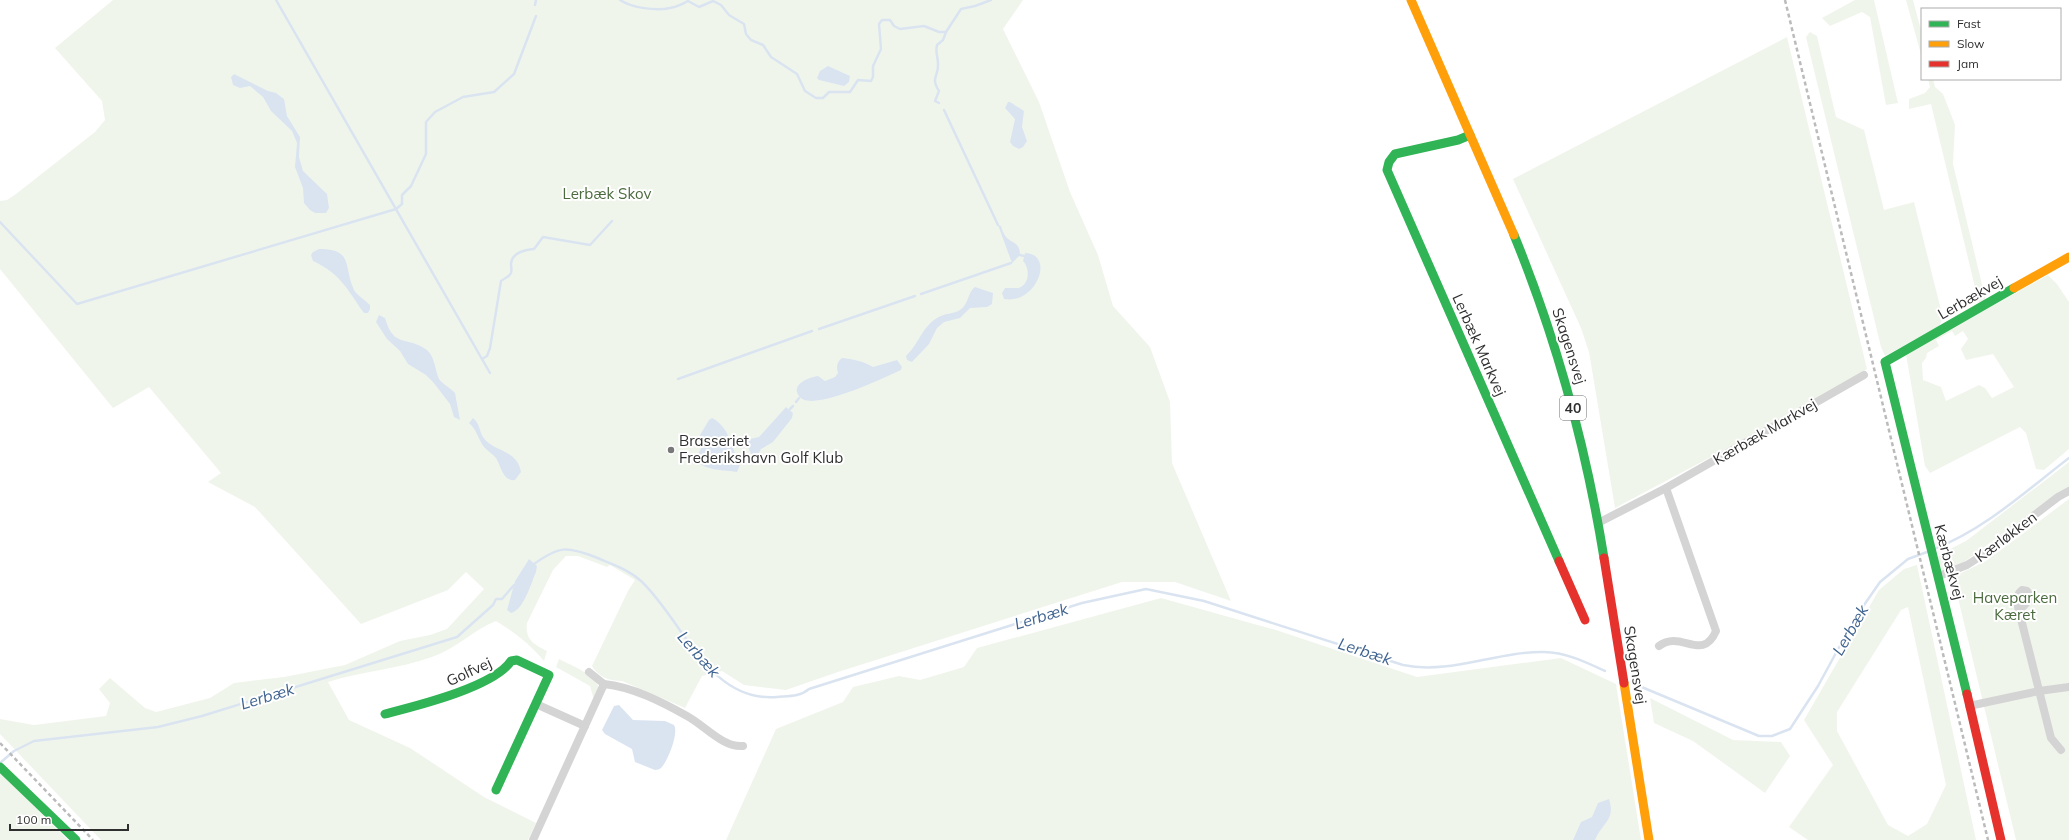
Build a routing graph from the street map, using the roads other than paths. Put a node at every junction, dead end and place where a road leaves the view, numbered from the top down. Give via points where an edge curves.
1 (1411, 0) edge
2 (1470, 134) junction
3 (2069, 257) edge
4 (1885, 362) joint
5 (1864, 375) dead end
6 (1666, 488) junction
7 (2069, 491) edge
8 (1598, 523) junction
9 (1939, 576) junction
10 (2019, 610) dead end
11 (1585, 620) dead end
12 (1659, 646) dead end
13 (589, 672) dead end
14 (604, 684) junction
15 (2069, 687) edge
16 (2039, 691) junction
17 (536, 704) junction
18 (1969, 706) junction
19 (386, 714) dead end
20 (585, 726) junction
21 (743, 746) dead end
22 (2061, 750) dead end
23 (1, 768) edge
24 (496, 790) dead end
25 (76, 840) edge
26 (533, 840) edge
27 (1649, 840) edge
28 (2000, 840) edge

1 - 2 street, Skagensvej / 40
2 - 8 street, Skagensvej / 40 via 1526,265 1550,331 1575,414
2 - 11 street, Lerbæk Markvej via 1458,140 1395,154 1387,170
3 - 4 street, Lerbækvej
4 - 9 street, Kærbækvej via 1932,557
5 - 6 street, Kærbæk Markvej
6 - 8 street, Kærbæk Markvej
6 - 12 street via 1716,631 1710,643 1704,646 1678,641
7 - 9 street, Kærløkken via 1981,556 1967,565
8 - 27 street, Skagensvej / 40
9 - 18 street, Kærbækvej
10 - 16 street
13 - 14 street
14 - 20 street
14 - 21 street via 639,693 687,716 720,738 736,746
15 - 16 street
16 - 18 street
16 - 22 street via 2051,738
17 - 19 street, Golfvej via 549,675 517,660 511,661 505,670 448,697
17 - 20 street
17 - 24 street, Golfvej
18 - 28 street, Kærbækvej
20 - 26 street
23 - 25 street

